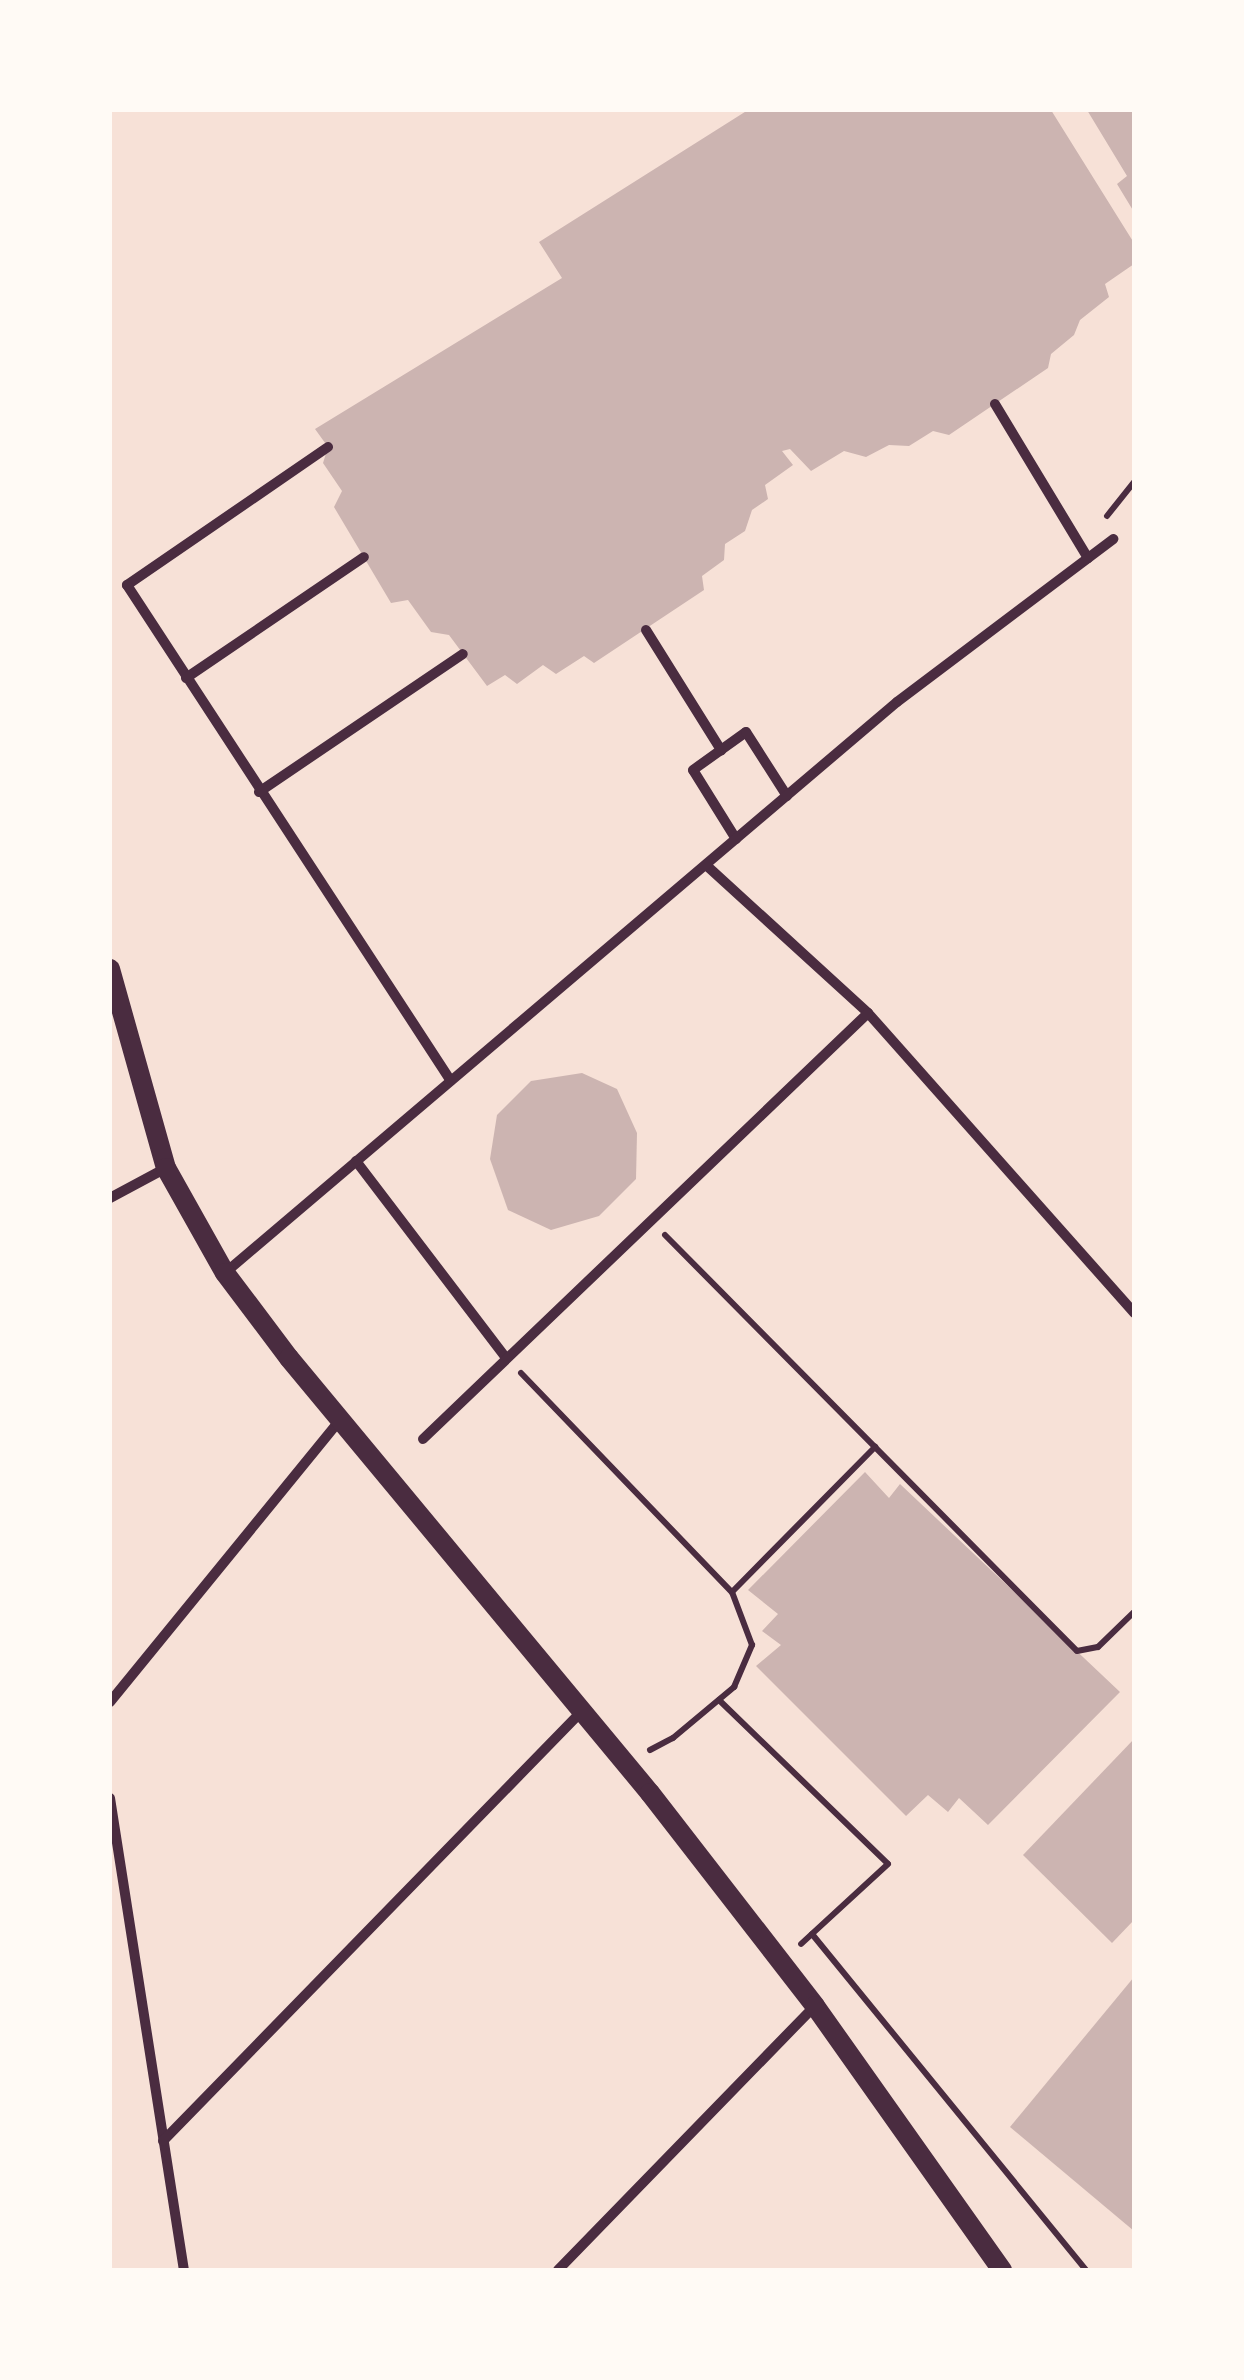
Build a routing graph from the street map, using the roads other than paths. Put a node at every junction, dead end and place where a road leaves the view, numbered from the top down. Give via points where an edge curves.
1 (996, 404) dead end
2 (328, 447) dead end
3 (1113, 539) road end
4 (364, 557) dead end
5 (1088, 558) junction
6 (646, 630) dead end
7 (463, 654) dead end
8 (186, 678) junction
9 (721, 750) junction
10 (259, 792) junction
11 (788, 796) junction
12 (736, 839) junction
13 (706, 865) junction
14 (110, 969) edge
15 (868, 1013) junction
16 (451, 1081) junction
17 (356, 1161) junction
18 (166, 1168) junction
19 (110, 1198) edge
20 (225, 1272) junction
21 (1134, 1314) edge
22 (506, 1358) junction
23 (340, 1420) junction
24 (423, 1439) dead end
25 (110, 1702) edge
26 (582, 1711) junction
27 (110, 1798) edge
28 (815, 2006) junction
29 (163, 2141) junction
30 (184, 2270) edge
31 (558, 2270) edge
32 (1002, 2270) edge

1 - 5 street
2 - 8 street via 127,584
3 - 5 street
4 - 8 street
5 - 11 street via 896,702
6 - 9 street
7 - 10 street
8 - 10 street
9 - 11 street via 746,732
9 - 12 street via 693,770
10 - 16 street
11 - 12 street
12 - 13 street
13 - 15 street
13 - 16 street
14 - 18 main road
15 - 21 street
15 - 22 street
16 - 17 street
17 - 20 street
17 - 22 street
18 - 19 street
18 - 20 main road
20 - 23 main road
22 - 24 street
23 - 25 street
23 - 26 main road
26 - 28 main road
26 - 29 street
27 - 29 street
28 - 31 street
28 - 32 main road
29 - 30 street

